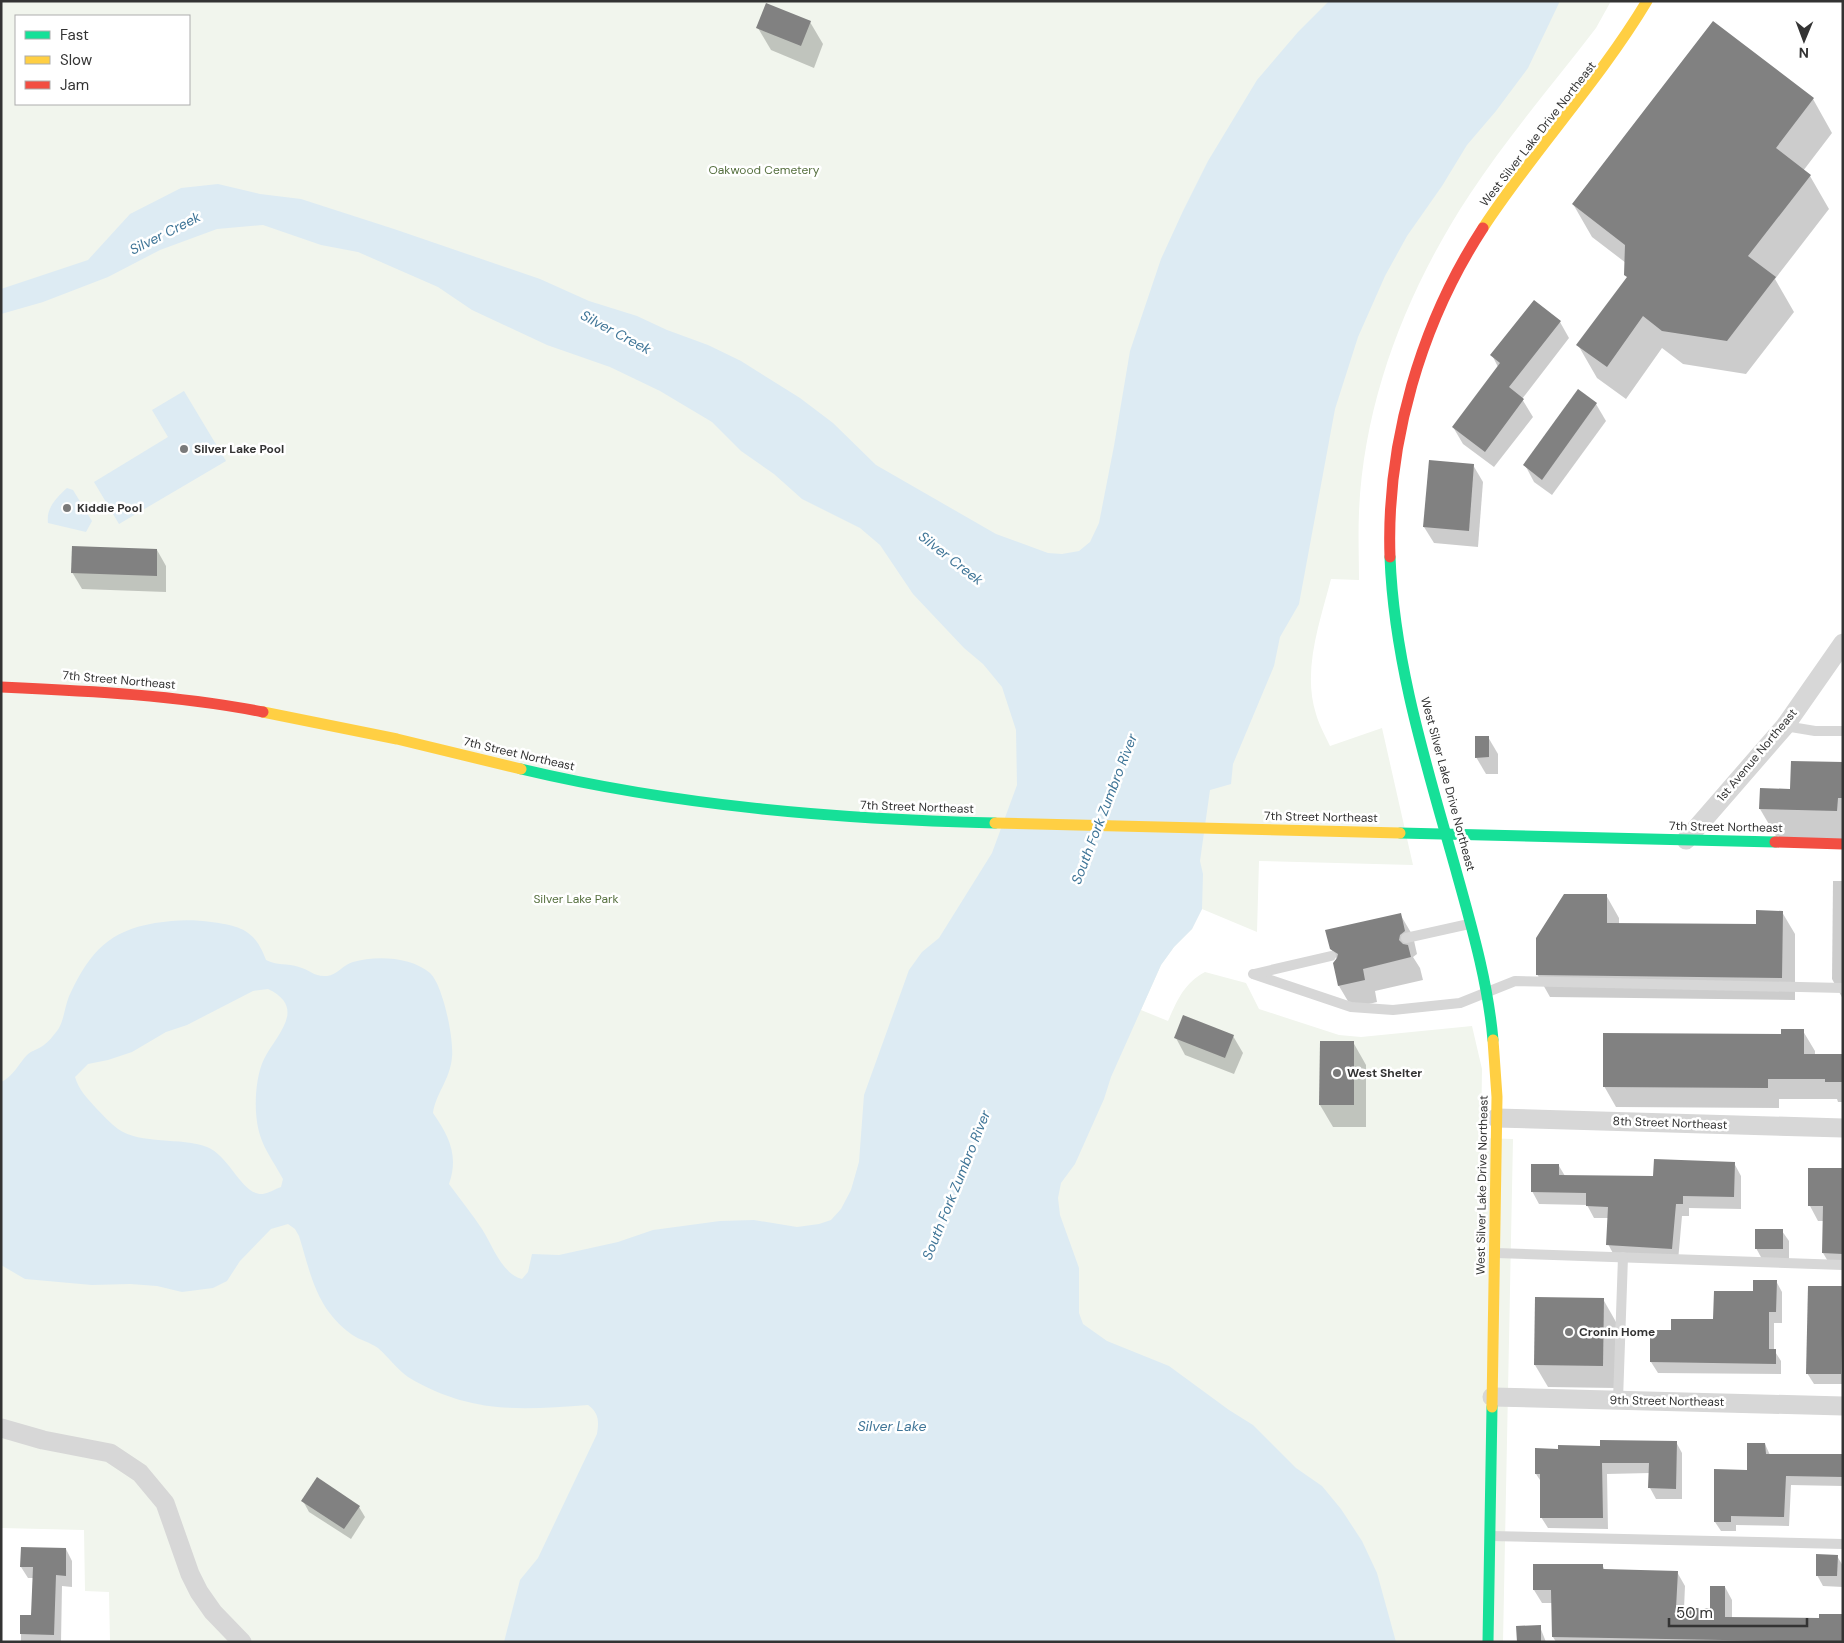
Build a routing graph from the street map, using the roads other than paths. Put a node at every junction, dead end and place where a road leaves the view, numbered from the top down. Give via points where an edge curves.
1 (1647, 1) edge
2 (1843, 644) edge
3 (1, 687) edge
4 (1785, 726) junction
5 (1843, 731) edge
6 (1446, 834) junction
7 (1686, 840) junction
8 (1843, 844) edge
9 (1471, 923) junction
10 (1406, 938) dead end
11 (1331, 956) dead end
12 (1843, 988) edge
13 (1487, 994) junction
14 (1496, 1118) junction
15 (1843, 1128) edge
16 (1495, 1253) junction
17 (1623, 1257) junction
18 (1843, 1265) edge
19 (1492, 1397) junction
20 (1618, 1400) junction
21 (1843, 1406) edge
22 (1, 1428) edge
23 (1489, 1536) junction
24 (1843, 1544) edge
25 (242, 1642) edge
26 (1488, 1642) edge

1 - 6 main road, West Silver Lake Drive Northeast via 1615,56 1511,187 1466,255 1423,354 1404,421 1391,505 1392,591 1408,686
2 - 4 street, 1st Avenue Northeast
3 - 6 main road, 7th Street Northeast via 116,693 225,705 397,739 567,780 701,804 796,814 983,823
4 - 5 lane
4 - 7 street, 1st Avenue Northeast
6 - 7 main road, 7th Street Northeast
6 - 9 main road, West Silver Lake Drive Northeast
7 - 8 main road, 7th Street Northeast
9 - 10 lane
9 - 13 main road, West Silver Lake Drive Northeast
11 - 13 lane via 1253,974 1351,1007 1393,1010 1445,1006
12 - 13 lane via 1515,981
13 - 14 main road, West Silver Lake Drive Northeast via 1496,1060
14 - 15 street, 8th Street Northeast
14 - 16 main road, West Silver Lake Drive Northeast
16 - 17 lane
16 - 19 main road, West Silver Lake Drive Northeast
17 - 18 lane
17 - 20 lane
19 - 20 street, 9th Street Northeast
19 - 23 main road, West Silver Lake Drive Northeast
20 - 21 street, 9th Street Northeast
22 - 25 street via 36,1439 110,1453 140,1473 165,1503 199,1592
23 - 24 lane
23 - 26 main road, West Silver Lake Drive Northeast

